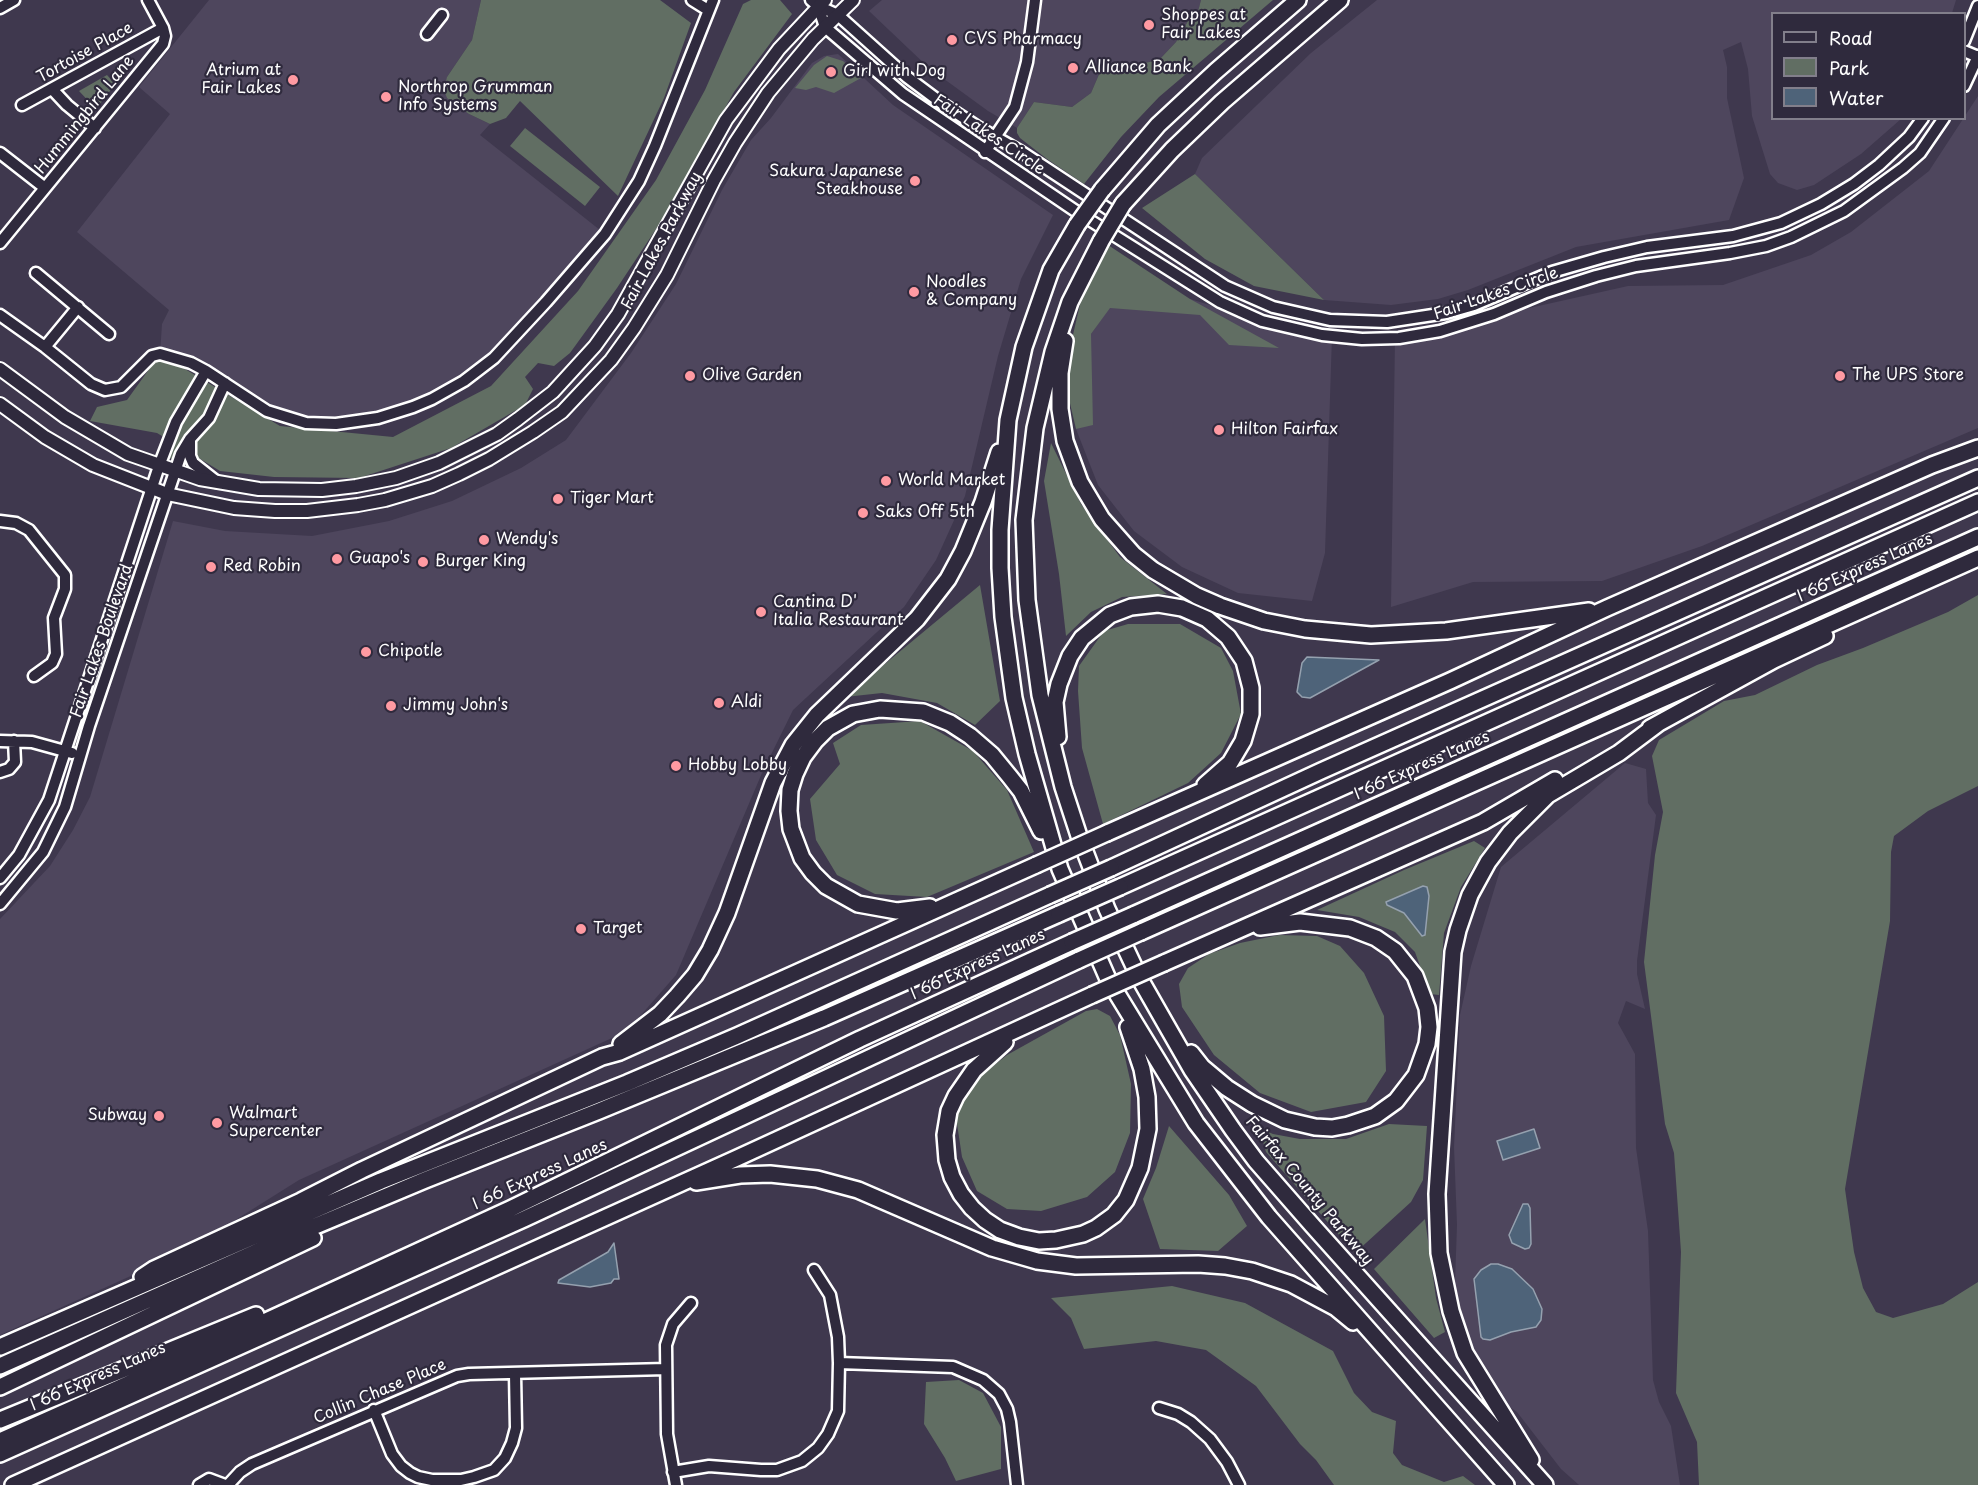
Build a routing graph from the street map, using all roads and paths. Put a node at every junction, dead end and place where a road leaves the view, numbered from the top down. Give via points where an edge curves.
1 (14, 0) edge
2 (148, 0) edge
3 (692, 0) edge
4 (853, 0) edge
5 (1035, 0) edge
6 (1292, 0) edge
7 (1298, 0) edge
8 (1340, 0) edge
9 (818, 2) edge
10 (710, 5) edge
11 (1978, 6) edge
12 (0, 8) edge
13 (442, 15) dead end
14 (838, 15) junction
15 (825, 27) junction
16 (163, 28) junction
17 (427, 34) dead end
18 (1966, 38) edge
19 (1236, 53) junction
20 (1978, 57) edge
21 (1966, 85) edge
22 (52, 88) junction
23 (22, 105) dead end
24 (1922, 120) edge
25 (1943, 120) edge
26 (95, 128) junction
27 (996, 138) junction
28 (986, 152) junction
29 (0, 153) edge
30 (45, 188) junction
31 (0, 243) edge
32 (36, 273) dead end
33 (1082, 281) junction
34 (78, 307) junction
35 (0, 315) edge
36 (110, 334) dead end
37 (45, 347) junction
38 (0, 369) edge
39 (206, 371) junction
40 (225, 383) junction
41 (0, 404) edge
42 (1008, 420) junction
43 (190, 439) junction
44 (1978, 448) edge
45 (159, 466) junction
46 (176, 471) junction
47 (1978, 478) edge
48 (218, 482) junction
49 (153, 489) junction
50 (167, 494) junction
51 (1978, 502) edge
52 (0, 521) edge
53 (1978, 537) edge
54 (1978, 558) edge
55 (1924, 582) junction
56 (1607, 608) junction
57 (34, 676) dead end
58 (1659, 723) junction
59 (0, 741) edge
60 (14, 741) junction
61 (65, 751) junction
62 (81, 756) junction
63 (0, 772) edge
64 (1068, 806) junction
65 (1165, 808) junction
66 (1050, 849) dead end
67 (0, 878) edge
68 (964, 897) junction
69 (0, 904) edge
70 (1237, 931) junction
71 (1108, 979) junction
72 (1149, 995) junction
73 (1051, 1013) junction
74 (602, 1057) junction
75 (425, 1180) junction
76 (656, 1194) junction
77 (814, 1270) dead end
78 (311, 1299) junction
79 (691, 1303) dead end
80 (88, 1310) junction
81 (1376, 1339) junction
82 (0, 1347) edge
83 (839, 1363) junction
84 (0, 1366) edge
85 (666, 1369) junction
86 (515, 1374) junction
87 (0, 1387) edge
88 (1159, 1408) dead end
89 (374, 1410) junction
90 (0, 1419) edge
91 (0, 1441) edge
92 (0, 1454) edge
93 (673, 1472) junction
94 (12, 1485) edge
95 (199, 1485) edge
96 (227, 1485) edge
97 (676, 1485) edge
98 (1017, 1485) edge
99 (1239, 1485) edge
100 (1506, 1485) edge
101 (1546, 1485) edge

1 - 12 street
2 - 16 street
3 - 10 street
4 - 14 main road, Fair Lakes Parkway
5 - 27 street via 1028,62 1015,106
6 - 19 highway
7 - 19 highway
8 - 33 highway, Fairfax County Parkway, bridge via 1172,150 1124,204
9 - 14 street, Fair Lakes Circle
9 - 15 street
9 - 48 main road, Fair Lakes Parkway via 726,120 618,314 553,392 476,445 440,463 396,477 321,490 260,489
10 - 40 street via 655,146 620,213 587,256 479,370 448,391 413,407 378,418 336,424 306,423 278,416
11 - 18 street
13 - 17 street
14 - 15 main road, Fair Lakes Parkway
14 - 27 street, Fair Lakes Circle via 916,84
15 - 28 street, Fair Lakes Circle via 903,94
15 - 50 main road, Fair Lakes Parkway via 768,93 735,143 667,275 622,345 562,412 489,459 432,486 364,504 275,511 234,508
16 - 22 street, Tortoise Place
16 - 26 street, Hummingbird Lane via 163,44
19 - 42 highway, bridge via 1158,125 1077,225 1040,298 1024,347
20 - 21 street
22 - 23 street, Tortoise Place
22 - 26 street
24 - 27 street, Fair Lakes Circle via 1909,137 1854,184 1781,223 1733,237 1647,247 1604,257 1551,272 1474,305 1387,322 1327,319 1273,307 1225,286
25 - 28 street, Fair Lakes Circle via 1920,153 1903,168 1844,211 1791,237 1766,246 1596,276 1469,323 1400,338 1322,335 1262,321 1184,280
26 - 30 street, Hummingbird Lane
27 - 28 street
29 - 30 street
30 - 31 street, Hummingbird Lane
32 - 34 street
33 - 56 highway via 1066,332 1060,372 1065,441 1080,482 1102,519 1133,554 1174,584 1264,621 1360,634 1446,631
33 - 64 highway, Fairfax County Parkway via 1070,302 1053,352 1035,428 1024,520 1027,600 1040,695
34 - 36 street
34 - 37 street
35 - 37 street
37 - 39 street via 91,384 105,390 121,387 152,356 160,354
38 - 45 main road, Fair Lakes Parkway via 84,429
39 - 40 street
39 - 45 street, Fair Lakes Boulevard via 176,422
40 - 43 street, Fair Lakes Boulevard via 209,418
41 - 49 main road, Fair Lakes Parkway via 93,465
42 - 71 highway via 1000,568 1012,689 1060,869
42 - 74 highway via 983,502 948,579 904,632 804,730 773,783 727,913 695,975 660,1014
43 - 46 street, Fair Lakes Boulevard
43 - 48 street via 193,463
44 - 56 highway
45 - 46 main road, Fair Lakes Parkway
45 - 49 street, Fair Lakes Boulevard
46 - 48 main road, Fair Lakes Parkway
46 - 50 street, Fair Lakes Boulevard
47 - 80 highway, bridge via 736,1036 391,1177
49 - 50 main road, Fair Lakes Parkway
49 - 61 street, Fair Lakes Boulevard
50 - 62 street, Fair Lakes Boulevard
51 - 75 highway, I 66 Express Lanes, bridge via 824,1018
52 - 57 street via 29,530 65,575 65,589 54,618 56,654 52,663
53 - 78 highway, I 66 Express Lanes, bridge via 1072,942 860,1039 510,1209
54 - 55 highway
55 - 58 highway via 1876,613 1774,660
55 - 92 highway, bridge via 1079,960 524,1219
56 - 65 highway
58 - 70 highway via 1483,822
58 - 101 highway via 1619,753 1548,795 1521,821 1480,876 1463,912 1453,952 1437,1194 1444,1282 1465,1353
59 - 60 street
60 - 61 street
60 - 63 street via 15,762
61 - 62 street
61 - 67 street, Fair Lakes Boulevard via 37,825
62 - 69 street, Fair Lakes Boulevard via 56,828 38,859
64 - 65 highway via 1055,702 1064,667 1082,638 1099,622 1131,607 1158,604 1194,612 1228,637 1249,674 1252,702 1248,729 1230,763 1202,787
64 - 72 highway, Fairfax County Parkway via 1107,909
65 - 68 highway, bridge
66 - 68 highway via 1010,777 992,755 950,723 923,712 894,708 853,714 828,728 803,757 789,800 793,838 813,873 849,900 882,909 919,909
68 - 74 highway
70 - 72 highway via 1300,922 1328,924 1376,938 1401,957 1423,992 1429,1027 1423,1061 1396,1101 1363,1121 1332,1128 1298,1124 1274,1115 1239,1097 1202,1067
70 - 73 highway, bridge
71 - 73 highway via 1142,1069 1148,1112 1144,1155 1135,1181 1114,1215 1083,1234 1048,1241 1010,1234 972,1208 952,1177 945,1144 949,1111 974,1070 1013,1036
71 - 81 highway via 1196,1123 1269,1217
72 - 101 highway, Fairfax County Parkway via 1192,1070 1256,1161
73 - 76 highway
74 - 80 highway via 154,1269
75 - 84 highway, I 66 Express Lanes
75 - 87 highway via 376,1209
76 - 81 highway via 740,1175 817,1179 866,1193 992,1248 1037,1261 1076,1266 1198,1264 1252,1271 1291,1284
76 - 94 highway
77 - 83 street via 830,1295
78 - 90 highway via 260,1313
78 - 91 highway, I 66 Express Lanes
79 - 85 street via 673,1324 666,1345
80 - 82 highway
81 - 100 highway
83 - 93 street via 837,1411 828,1434 812,1454 777,1470 709,1466
83 - 98 street via 953,1367 983,1380 999,1394 1007,1409
85 - 86 street, Collin Chase Place
85 - 93 street via 667,1434
86 - 89 street, Collin Chase Place via 457,1376
86 - 89 street via 517,1420 512,1443 494,1470 468,1479 432,1480 410,1473 392,1454
88 - 99 street via 1178,1414 1210,1439
89 - 96 street, Collin Chase Place via 252,1464
93 - 97 street
95 - 96 street, Collin Chase Place via 209,1479

